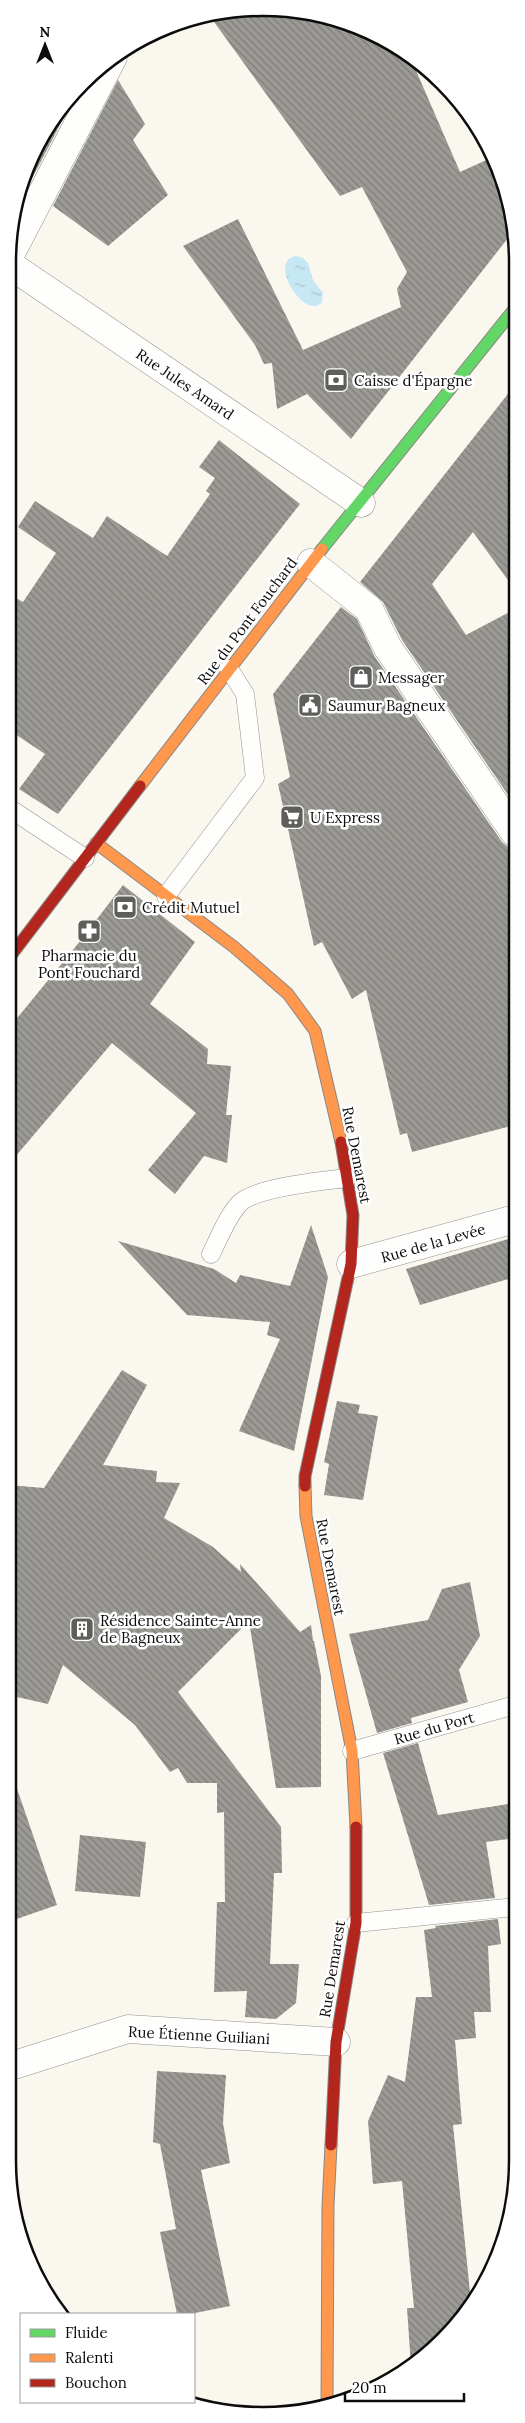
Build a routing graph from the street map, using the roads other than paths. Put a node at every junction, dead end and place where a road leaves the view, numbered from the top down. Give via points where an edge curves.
1 (104, 74) edge
2 (17, 241) edge
3 (16, 269) edge
4 (509, 316) edge
5 (361, 503) junction
6 (310, 563) junction
7 (229, 669) junction
8 (16, 813) edge
9 (509, 824) edge
10 (96, 843) junction
11 (85, 858) junction
12 (166, 896) junction
13 (16, 949) edge
14 (348, 1178) junction
15 (509, 1221) edge
16 (210, 1254) dead end
17 (351, 1264) junction
18 (509, 1707) edge
19 (352, 1751) junction
20 (509, 1908) edge
21 (356, 1923) junction
22 (336, 2042) junction
23 (16, 2064) edge
24 (327, 2398) edge

1 - 2 street
3 - 5 street, Rue Jules Amard
4 - 5 street, Rue du Pont Fouchard
5 - 6 street, Rue du Pont Fouchard
6 - 7 street, Rue du Pont Fouchard
6 - 9 street via 369,609 388,648
7 - 10 street, Rue du Pont Fouchard
7 - 12 lane via 245,694 255,778
8 - 11 lane
10 - 11 street, Rue du Pont Fouchard
10 - 12 street, Rue Demarest
11 - 13 street, Rue du Pont Fouchard
12 - 14 street, Rue Demarest via 234,947 288,994 315,1031
14 - 16 lane via 256,1193 240,1203
14 - 17 street, Rue Demarest via 353,1215
15 - 17 street, Rue de la Levée
17 - 19 street, Rue Demarest via 305,1476 306,1516
18 - 19 lane, Rue du Port
19 - 21 street, Rue Demarest
20 - 21 lane
21 - 22 street, Rue Demarest
22 - 23 street, Rue Étienne Guiliani via 128,2029
22 - 24 street, Rue Demarest via 328,2206

